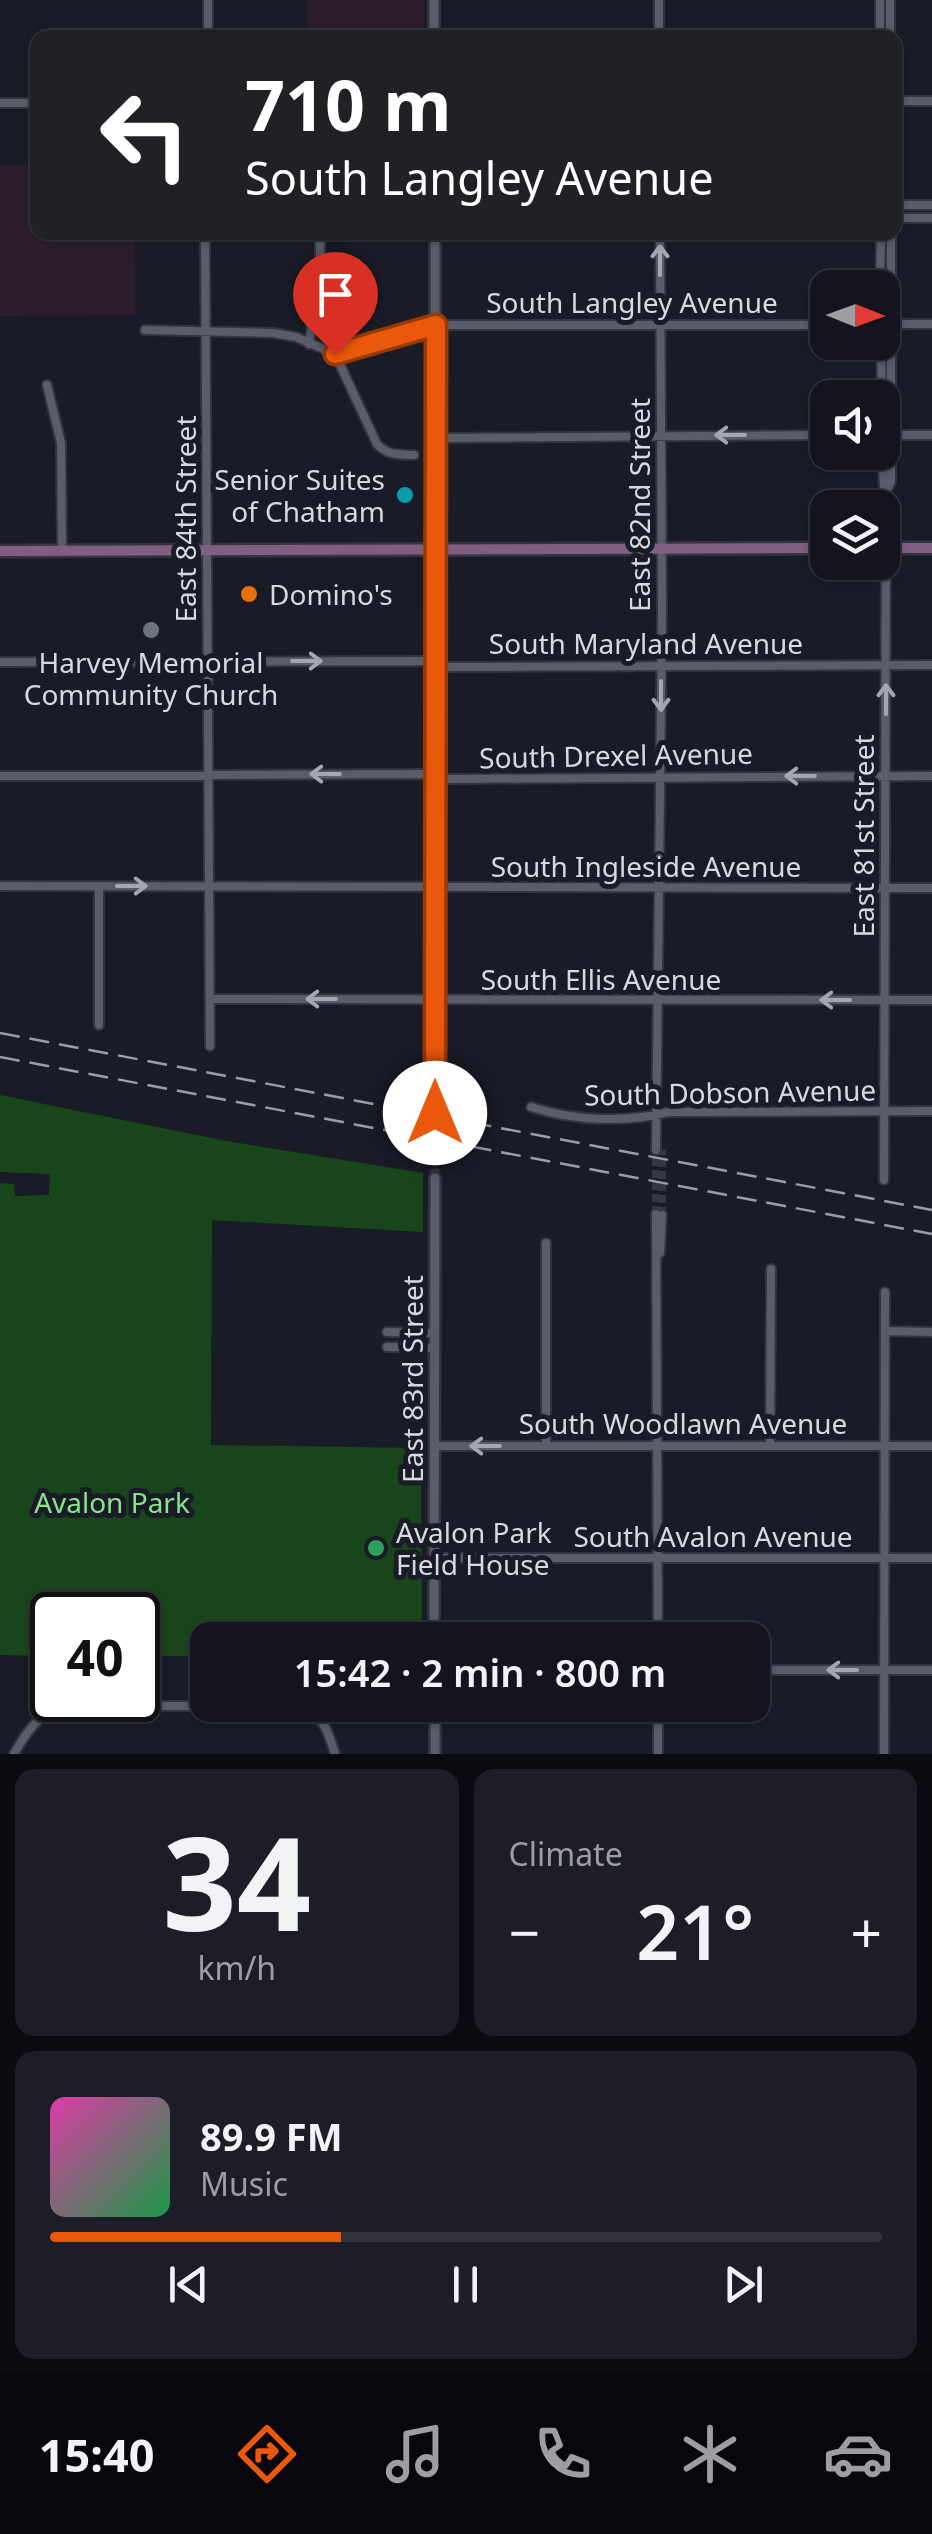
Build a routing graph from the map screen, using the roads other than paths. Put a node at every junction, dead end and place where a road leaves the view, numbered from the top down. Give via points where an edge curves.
1 (208, 0) edge
2 (434, 0) edge
3 (659, 0) edge
4 (880, 0) edge
5 (890, 0) edge
6 (208, 30) edge
7 (434, 30) edge
8 (660, 30) edge
9 (880, 30) edge
10 (890, 30) edge
11 (902, 101) edge
12 (932, 101) edge
13 (0, 103) edge
14 (30, 103) edge
15 (902, 206) edge
16 (932, 206) edge
17 (902, 218) edge
18 (932, 218) edge
19 (205, 240) edge
20 (320, 240) edge
21 (435, 240) edge
22 (660, 240) edge
23 (880, 240) edge
24 (891, 240) edge
25 (880, 270) edge
26 (889, 270) edge
27 (810, 324) edge
28 (900, 324) edge
29 (932, 324) edge
30 (436, 325) junction
31 (660, 325) junction
32 (206, 329) junction
33 (145, 330) dead end
34 (309, 344) junction
35 (335, 354) junction
36 (48, 385) dead end
37 (810, 435) edge
38 (900, 435) edge
39 (932, 435) edge
40 (661, 436) junction
41 (436, 438) junction
42 (414, 454) dead end
43 (661, 548) junction
44 (810, 548) edge
45 (900, 548) edge
46 (932, 548) edge
47 (437, 549) junction
48 (0, 550) edge
49 (207, 550) junction
50 (62, 551) junction
51 (885, 580) edge
52 (0, 662) edge
53 (208, 662) junction
54 (438, 664) junction
55 (886, 665) junction
56 (932, 665) edge
57 (661, 666) junction
58 (209, 775) junction
59 (0, 776) edge
60 (661, 776) junction
61 (886, 776) junction
62 (932, 776) edge
63 (437, 777) junction
64 (0, 886) edge
65 (99, 886) junction
66 (210, 886) junction
67 (436, 887) junction
68 (886, 888) junction
69 (932, 888) edge
70 (660, 889) junction
71 (210, 1000) junction
72 (436, 1000) junction
73 (885, 1000) junction
74 (932, 1000) edge
75 (659, 1001) junction
76 (99, 1025) dead end
77 (210, 1046) dead end
78 (531, 1107) dead end
79 (932, 1111) edge
80 (885, 1112) junction
81 (435, 1113) tunnel mouth
82 (659, 1114) junction
83 (659, 1150) tunnel mouth
84 (435, 1178) tunnel mouth
85 (884, 1180) dead end
86 (659, 1215) tunnel mouth
87 (546, 1243) dead end
88 (771, 1270) dead end
89 (885, 1292) dead end
90 (885, 1331) junction
91 (386, 1332) dead end
92 (434, 1332) junction
93 (932, 1332) edge
94 (387, 1347) dead end
95 (434, 1348) junction
96 (434, 1446) junction
97 (546, 1446) junction
98 (658, 1446) junction
99 (770, 1446) junction
100 (884, 1446) junction
101 (932, 1446) edge
102 (434, 1558) junction
103 (658, 1558) junction
104 (884, 1558) junction
105 (932, 1558) edge
106 (434, 1622) edge
107 (658, 1622) edge
108 (770, 1670) edge
109 (884, 1670) junction
110 (932, 1670) edge
111 (434, 1722) edge
112 (658, 1722) edge
113 (14, 1754) edge
114 (335, 1754) edge
115 (434, 1754) edge
116 (658, 1754) edge
117 (884, 1754) edge

1 - 6 street
2 - 7 street
3 - 8 street
4 - 9 street
5 - 10 street
11 - 12 street
13 - 14 street
15 - 16 street
17 - 18 street
19 - 32 street, East 84th Street
20 - 34 street
21 - 30 street
31 -> 22 street, East 82nd Street
23 - 25 street
24 - 26 street, East 81st Street
27 - 31 street, South Langley Avenue
28 - 29 street
30 - 31 street, South Langley Avenue
30 - 35 street, South Langley Avenue
30 - 41 street
31 - 40 street, East 82nd Street
32 - 33 street
32 - 34 street via 274,333
32 - 49 street, East 84th Street
34 - 35 street
35 - 42 street via 377,444 394,454
36 - 50 street via 61,444
37 -> 40 street
38 - 39 street
40 - 41 street
40 - 43 street, East 82nd Street
41 - 47 street
43 - 44 main road
43 - 47 main road
43 - 57 street, East 82nd Street
45 - 46 main road
47 - 49 main road
47 - 54 street
48 - 50 main road
49 - 50 main road
49 - 53 street, East 84th Street
51 - 55 street, East 81st Street
52 - 53 street, South Maryland Avenue
53 -> 54 street, South Maryland Avenue
53 - 58 street, East 84th Street
54 - 57 street, South Maryland Avenue
54 - 63 street
55 - 56 street, South Maryland Avenue
55 - 57 street, South Maryland Avenue
61 -> 55 street, East 81st Street
57 -> 60 street, East 82nd Street
58 - 59 street, South Drexel Avenue
63 -> 58 street, South Drexel Avenue
58 - 66 street, East 84th Street
61 -> 60 street, South Drexel Avenue
60 - 63 street, South Drexel Avenue
60 - 70 street, East 82nd Street
61 - 62 street, South Drexel Avenue
61 - 68 street, East 81st Street
63 - 67 street
64 - 65 street, South Ingleside Avenue
65 -> 66 street, South Ingleside Avenue
65 - 76 street
66 - 67 street, South Ingleside Avenue
66 - 71 street, East 84th Street
67 - 70 street, South Ingleside Avenue
67 - 72 street
68 - 69 street, South Ingleside Avenue
68 - 70 street, South Ingleside Avenue
68 - 73 street, East 81st Street
70 - 75 street, East 82nd Street
72 -> 71 street, South Ellis Avenue
71 - 77 street, East 84th Street
72 - 75 street, South Ellis Avenue
72 - 81 street
73 - 74 street, South Ellis Avenue
73 -> 75 street, South Ellis Avenue
73 - 80 street, East 81st Street
75 - 82 street, East 82nd Street
78 - 82 street, South Dobson Avenue via 580,1118
79 - 80 street, South Dobson Avenue
80 - 82 street, South Dobson Avenue
80 - 85 street, East 81st Street
82 - 83 street, East 82nd Street
84 - 92 street, East 83rd Street
86 - 98 street
87 - 97 street
88 - 99 street
89 - 90 street
90 - 93 street
90 - 100 street
91 - 92 street
92 - 95 street, East 83rd Street
94 - 95 street
95 - 96 street, East 83rd Street
97 -> 96 street, South Woodlawn Avenue
96 - 102 street, East 83rd Street
97 - 98 street, South Woodlawn Avenue
98 - 99 street, South Woodlawn Avenue
98 - 103 street
99 - 100 street, South Woodlawn Avenue
100 - 101 street, South Woodlawn Avenue
100 - 104 street
102 - 103 street, South Avalon Avenue
102 - 106 street, East 83rd Street
103 - 104 street, South Avalon Avenue
103 - 107 street
104 - 105 street, South Avalon Avenue
104 - 109 street
109 -> 108 street
109 - 110 street
109 - 117 street
111 - 115 street
112 - 116 street
113 - 114 street via 30,1726 70,1706 295,1706 321,1719

